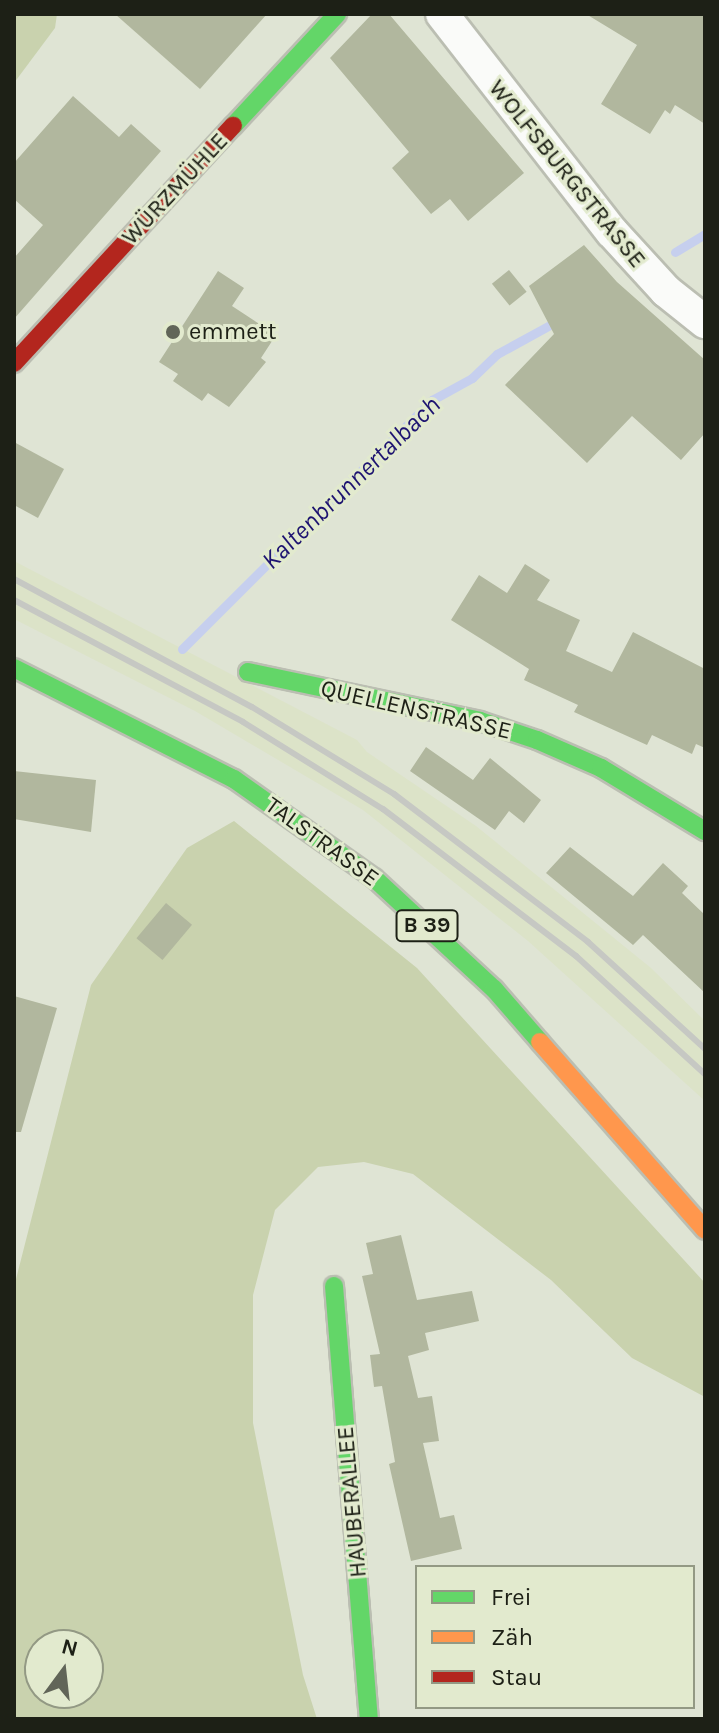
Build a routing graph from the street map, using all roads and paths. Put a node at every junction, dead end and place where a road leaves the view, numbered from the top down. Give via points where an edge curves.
1 (337, 14) edge
2 (442, 14) edge
3 (705, 322) edge
4 (14, 363) edge
5 (14, 668) edge
6 (248, 672) dead end
7 (705, 831) edge
8 (705, 1230) edge
9 (334, 1286) dead end
10 (369, 1719) edge

1 - 4 street, WÜRZMÜHLE
2 - 3 street, WOLFSBURGSTRASSE via 621,243 666,291
5 - 8 street, TALSTRASSE / B 39 via 234,779 374,878 494,989
6 - 7 street, QUELLENSTRASSE via 480,721 523,735 601,768
9 - 10 street, HAUBERALLEE

